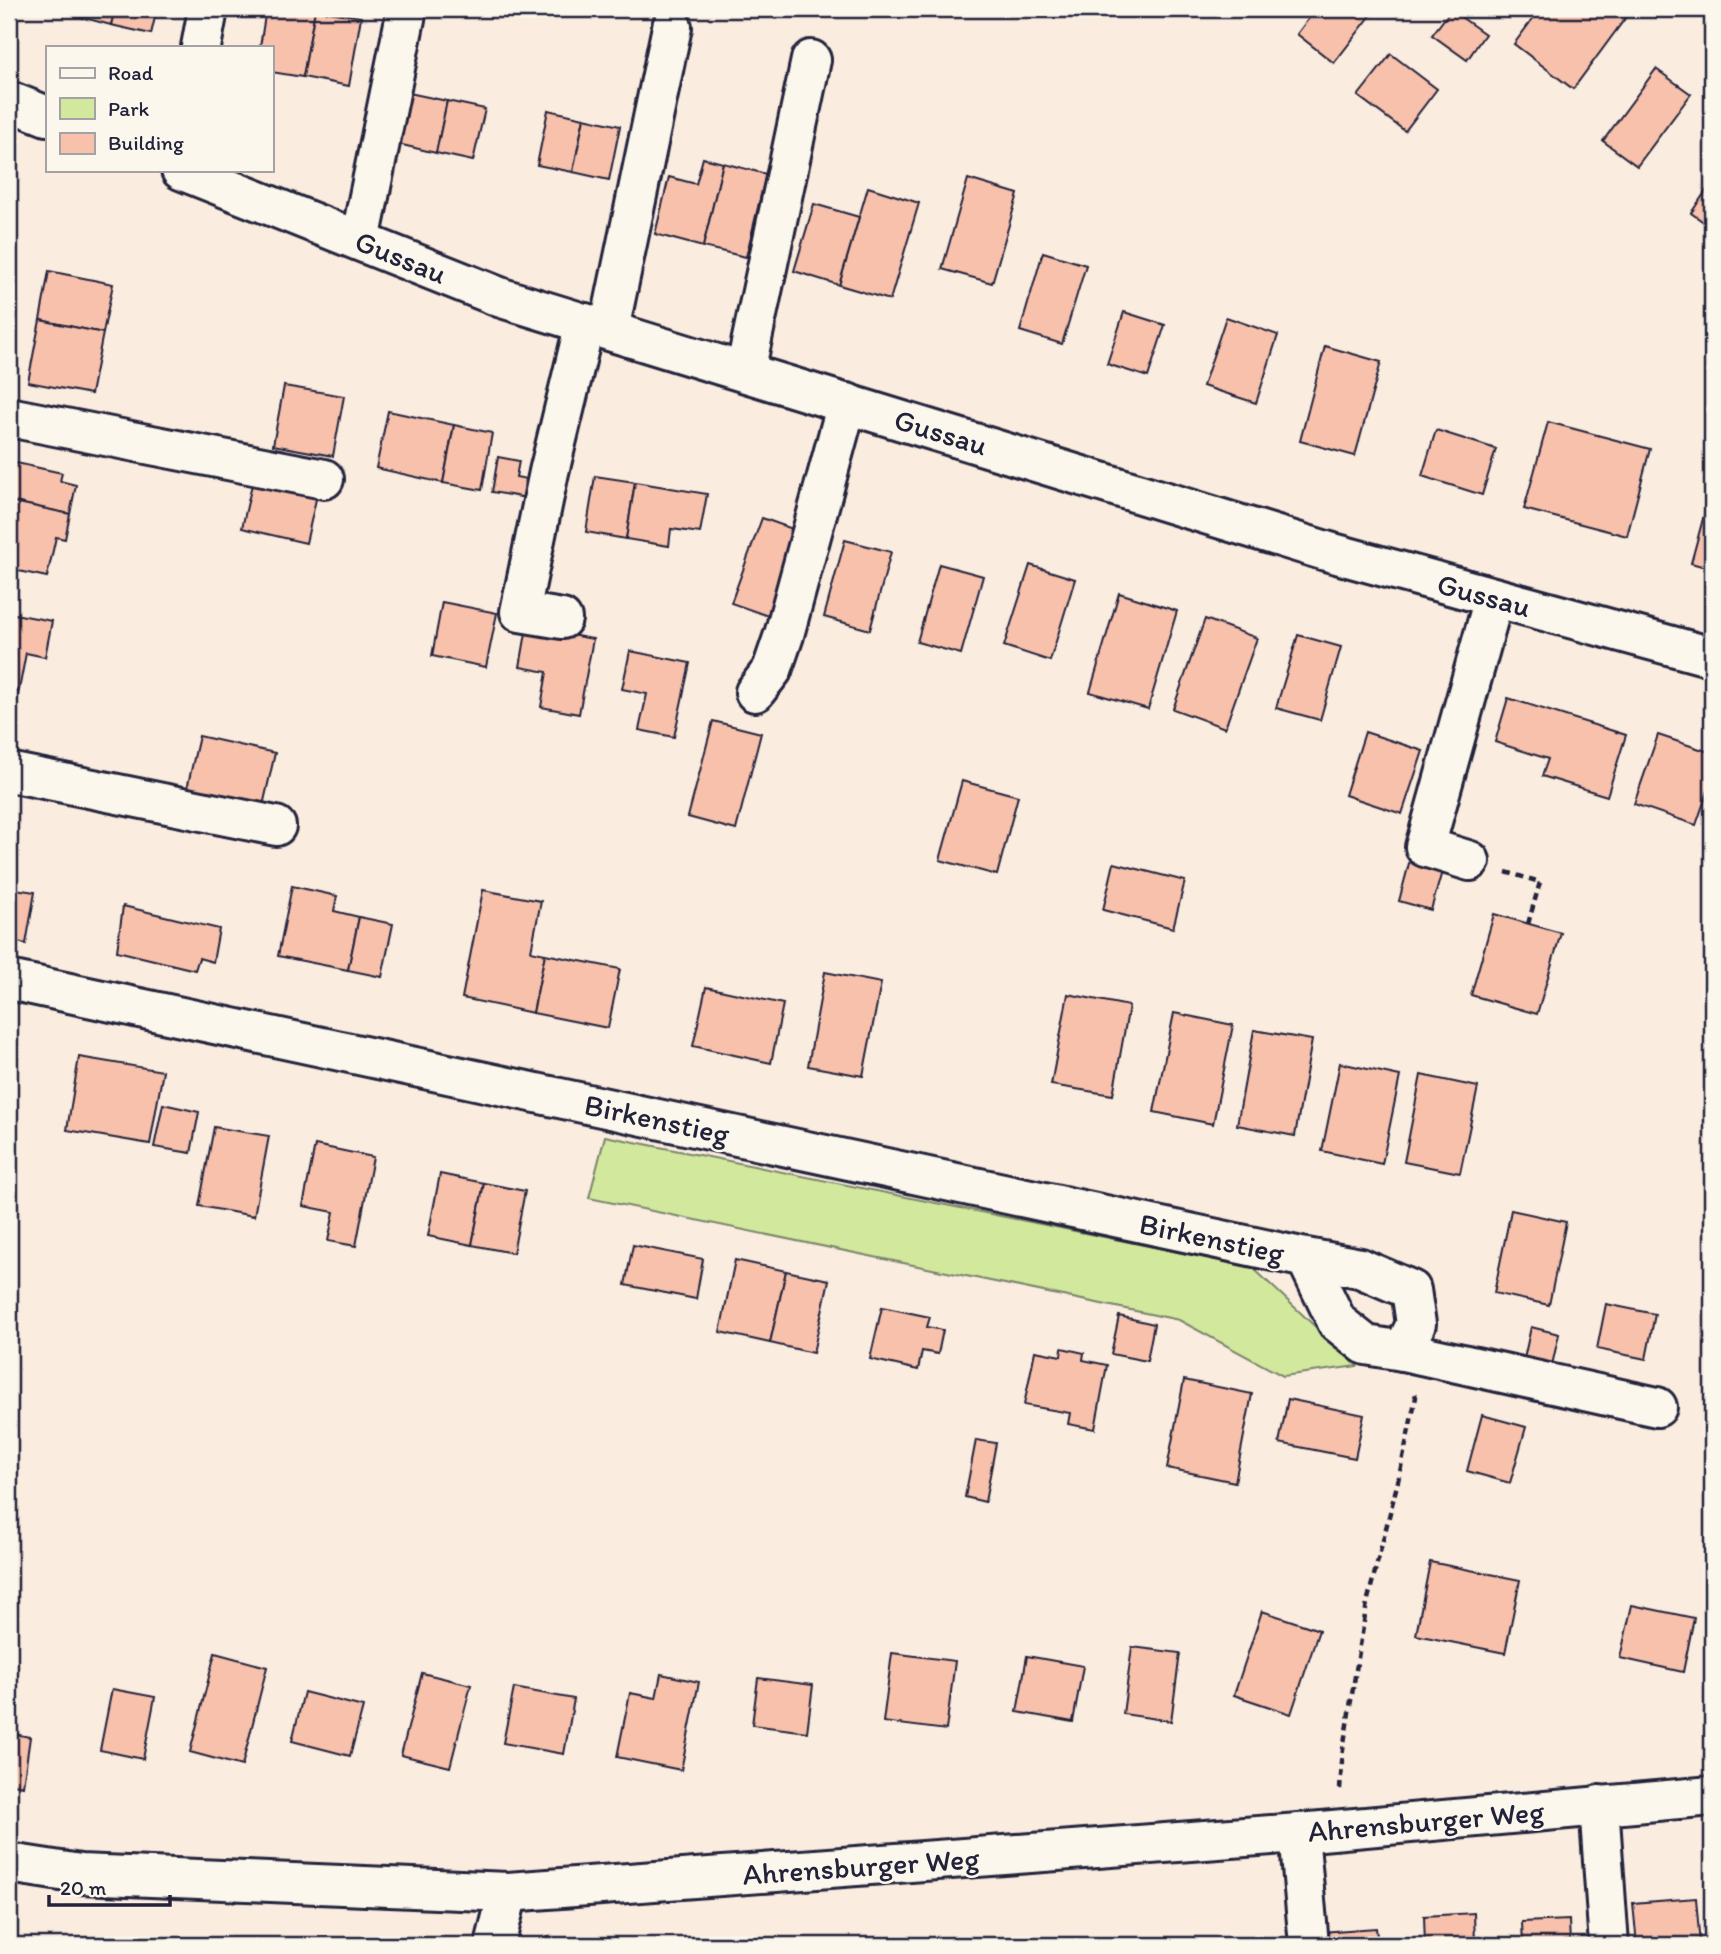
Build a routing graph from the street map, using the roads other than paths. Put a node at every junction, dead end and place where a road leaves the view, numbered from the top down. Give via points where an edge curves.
1 (208, 9) edge
2 (407, 9) edge
3 (672, 27) dead end
4 (201, 46) edge
5 (811, 60) dead end
6 (9, 100) edge
7 (46, 116) edge
8 (186, 172) edge
9 (360, 241) junction
10 (597, 327) junction
11 (745, 372) junction
12 (847, 403) junction
13 (9, 417) edge
14 (324, 479) dead end
15 (1494, 598) junction
16 (562, 619) dead end
17 (1712, 657) edge
18 (755, 692) dead end
19 (9, 772) edge
20 (276, 826) dead end
21 (1470, 861) road end
22 (9, 980) edge
23 (1306, 1258) junction
24 (1403, 1351) junction
25 (1657, 1407) dead end
26 (1712, 1796) edge
27 (1599, 1805) junction
28 (1299, 1833) junction
29 (9, 1863) edge
30 (508, 1892) junction
31 (495, 1945) edge
32 (1309, 1945) edge
33 (1609, 1945) edge

1 - 4 street
2 - 9 street
3 - 10 street
5 - 11 street
6 - 7 street
8 - 9 street, Gussau
9 - 10 street, Gussau via 502,298
10 - 11 street, Gussau
10 - 16 street via 550,472 520,612
11 - 12 street, Gussau
12 - 15 street, Gussau
12 - 18 street via 772,670
13 - 14 street
15 - 17 street, Gussau
15 - 21 street via 1425,847
19 - 20 street
22 - 23 street, Birkenstieg
23 - 24 street, Birkenstieg via 1337,1322 1366,1345
23 - 24 street, Birkenstieg via 1360,1268 1411,1290 1416,1324
24 - 25 street
26 - 27 street, Ahrensburger Weg
27 - 28 street, Ahrensburger Weg
27 - 33 street
28 - 30 street, Ahrensburger Weg
28 - 32 street
29 - 30 street, Ahrensburger Weg via 80,1874
30 - 31 street

